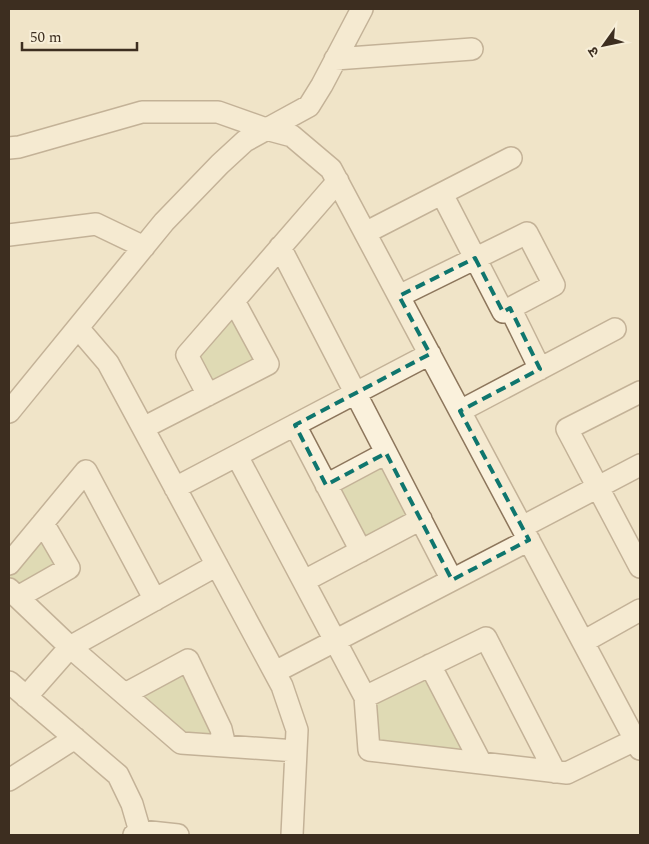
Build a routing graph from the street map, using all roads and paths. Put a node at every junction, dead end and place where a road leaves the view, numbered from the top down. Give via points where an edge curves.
1 (362, 9) edge
2 (472, 48) dead end
3 (335, 59) junction
4 (266, 129) junction
5 (9, 148) edge
6 (511, 158) dead end
7 (338, 181) junction
8 (442, 194) junction
9 (365, 233) junction
10 (11, 237) edge
11 (144, 247) junction
12 (280, 247) junction
13 (475, 258) junction
14 (399, 296) junction
15 (234, 301) junction
16 (510, 308) junction
17 (78, 328) junction
18 (614, 330) dead end
19 (430, 354) junction
20 (540, 369) junction
21 (640, 392) edge
22 (356, 393) junction
23 (208, 395) junction
24 (12, 400) edge
25 (460, 411) junction
26 (295, 425) junction
27 (143, 428) junction
28 (386, 453) junction
29 (237, 456) junction
30 (640, 465) edge
31 (326, 485) junction
32 (598, 487) junction
33 (175, 488) junction
34 (420, 519) junction
35 (43, 522) junction
36 (525, 534) junction
37 (361, 551) junction
38 (9, 564) edge
39 (217, 566) junction
40 (640, 567) edge
41 (452, 580) junction
42 (304, 581) junction
43 (13, 593) edge
44 (155, 600) junction
45 (640, 610) edge
46 (335, 641) junction
47 (583, 642) junction
48 (70, 647) junction
49 (430, 665) junction
50 (275, 672) junction
51 (9, 682) edge
52 (125, 694) junction
53 (26, 697) junction
54 (365, 697) junction
55 (75, 738) junction
56 (638, 744) edge
57 (225, 746) junction
58 (296, 751) junction
59 (481, 763) junction
60 (555, 772) junction
61 (9, 780) edge
62 (138, 834) edge
63 (178, 835) edge
64 (292, 835) edge

1 - 3 street
2 - 3 street
3 - 4 street via 309,106
4 - 5 street via 218,112 142,112
4 - 7 street via 292,136 331,169
4 - 11 street via 245,140 220,164
6 - 8 street
7 - 9 street
7 - 12 street
8 - 9 street
8 - 13 street
9 - 14 street
10 - 11 street via 96,224
11 - 17 street
12 - 15 street
12 - 22 street
13 - 14 street
13 - 16 street via 502,312
13 - 16 street via 527,233 554,285
14 - 19 street
15 - 23 street via 187,355
15 - 23 street via 268,364
16 - 20 street
17 - 24 street
17 - 27 street via 108,363
18 - 20 street
19 - 22 street
19 - 25 street
20 - 25 street
21 - 32 street via 567,429
22 - 26 street
22 - 28 street
23 - 27 street
25 - 36 street
26 - 29 street
26 - 31 street
27 - 33 street
28 - 31 street
28 - 34 street
29 - 33 street
29 - 42 street
30 - 32 street
31 - 37 street
32 - 36 street
32 - 40 street
33 - 39 street
34 - 37 street
34 - 41 street
35 - 38 street
35 - 43 street via 69,568
35 - 44 street via 86,471
36 - 41 street
36 - 47 street
37 - 42 street
39 - 44 street
39 - 50 street
41 - 46 street
42 - 46 street
43 - 48 street
44 - 48 street
45 - 47 street
46 - 50 street
46 - 54 street
47 - 56 street
48 - 52 street
48 - 53 street
49 - 54 street
49 - 59 street
49 - 60 street via 486,638
50 - 58 street via 297,730
51 - 53 street
52 - 57 street via 181,743
52 - 57 street via 188,660 221,729
53 - 55 street
54 - 59 street via 369,750
55 - 61 street
55 - 62 street via 118,775 132,804
56 - 60 street via 567,773
57 - 58 street
58 - 64 street
59 - 60 street
62 - 63 street

